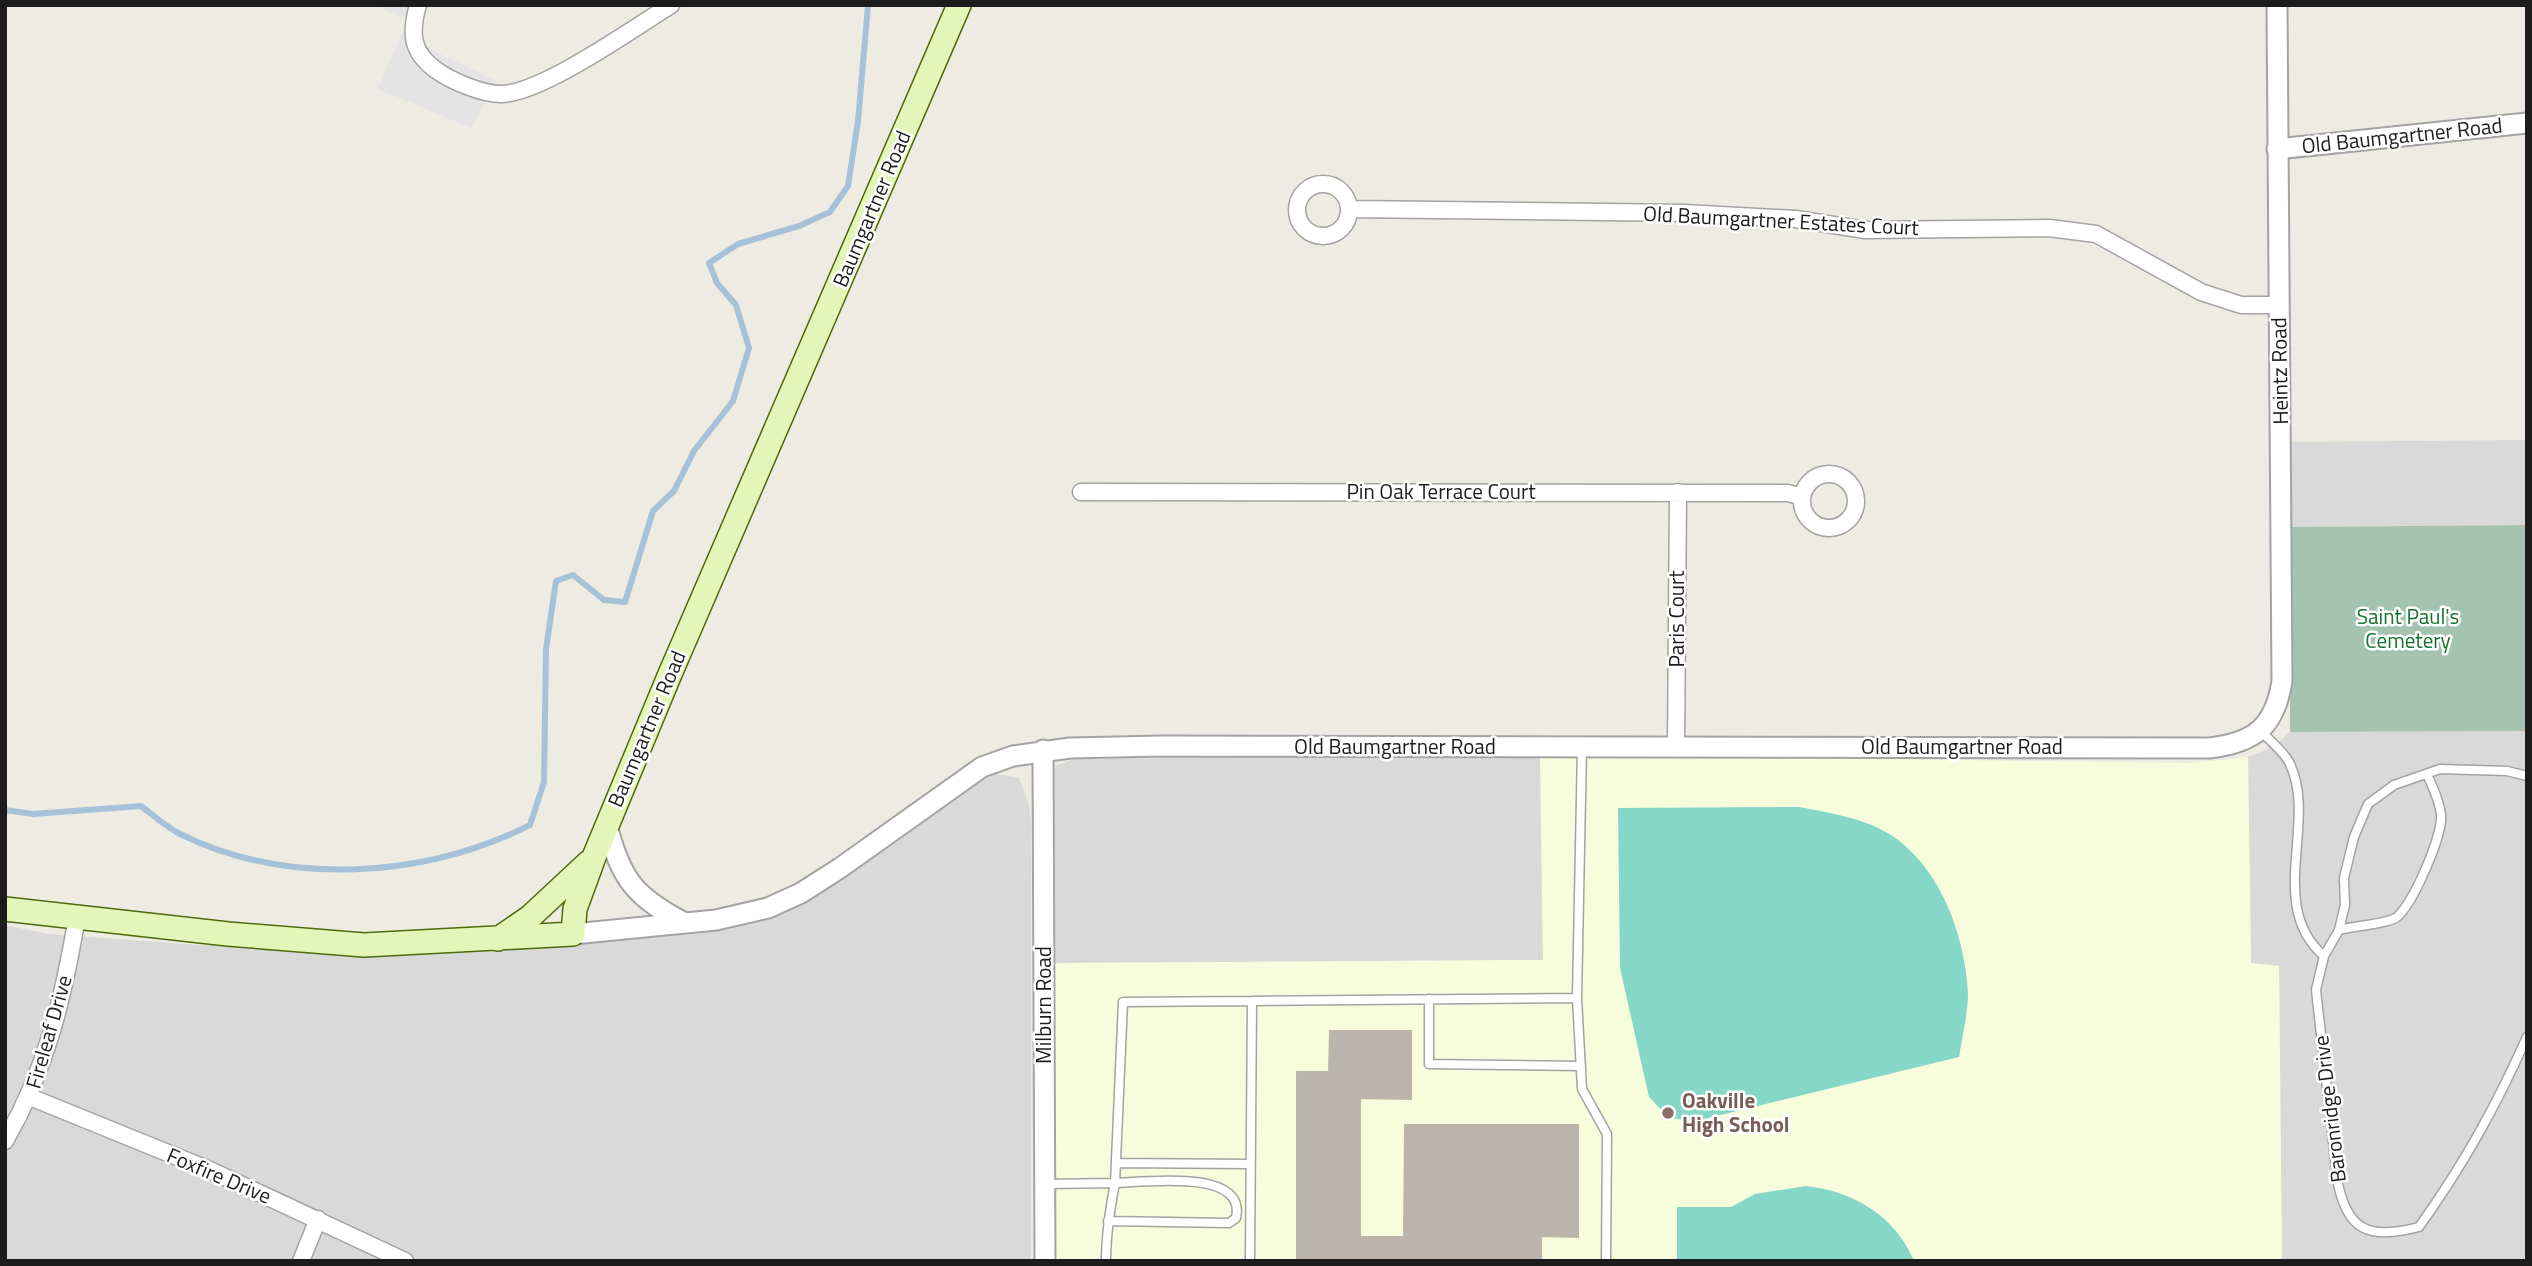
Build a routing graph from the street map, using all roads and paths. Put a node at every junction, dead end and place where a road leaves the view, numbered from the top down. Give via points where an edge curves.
1 (418, 5) edge
2 (671, 5) edge
3 (960, 5) edge
4 (2277, 5) edge
5 (2527, 124) edge
6 (2277, 149) junction
7 (1349, 209) dead end
8 (2279, 305) junction
9 (1082, 492) dead end
10 (1678, 492) junction
11 (1800, 496) dead end
12 (2260, 730) junction
13 (1582, 747) junction
14 (1676, 747) junction
15 (1043, 750) junction
16 (2427, 774) junction
17 (2527, 776) edge
18 (607, 825) junction
19 (594, 857) junction
20 (5, 909) edge
21 (77, 917) junction
22 (686, 924) junction
23 (2340, 930) junction
24 (573, 933) junction
25 (498, 939) junction
26 (2324, 956) junction
27 (1577, 998) junction
28 (1429, 999) junction
29 (1252, 1002) junction
30 (2527, 1037) edge
31 (1581, 1066) junction
32 (30, 1097) junction
33 (5, 1142) edge
34 (1116, 1163) junction
35 (1250, 1164) junction
36 (1115, 1183) junction
37 (1044, 1184) junction
38 (318, 1219) junction
39 (1108, 1221) junction
40 (301, 1261) edge
41 (405, 1261) edge
42 (1045, 1261) edge
43 (1106, 1261) edge
44 (1250, 1261) edge
45 (1606, 1261) edge

1 - 2 street via 412,37 423,61 440,73 501,94 522,90 559,72
3 - 18 main road, Baumgartner Road
4 - 6 street, Heintz Road
5 - 6 street, Old Baumgartner Road
6 - 8 street, Heintz Road
7 - 8 street, Old Baumgartner Estates Court via 1684,213 1796,219 1865,230 2049,228 2096,234 2201,292 2241,305
8 - 12 street, Heintz Road via 2282,681 2275,710
9 - 10 street, Pin Oak Terrace Court
10 - 11 street, Pin Oak Terrace Court
10 - 14 street, Paris Court
12 - 14 street, Old Baumgartner Road via 2239,743 2209,748
12 - 26 lane via 2288,762 2296,792 2296,910 2309,943
13 - 14 street, Old Baumgartner Road
13 - 15 street, Old Baumgartner Road
13 - 27 lane
15 - 22 street, Old Baumgartner Road via 982,767 801,893 748,914
15 - 37 street, Milburn Road
16 - 17 lane, Baronridge Drive via 2440,769
16 - 23 lane, Baronridge Drive via 2394,785 2368,804 2344,878 2346,905
16 - 23 lane via 2442,813 2440,833 2413,892 2397,917
18 - 19 main road, Baumgartner Road
18 - 22 street via 616,861 629,884 652,906
19 - 24 main road, Baumgartner Road via 575,909
19 - 25 main road via 530,917
20 - 21 main road
21 - 25 main road via 330,943
21 - 32 street, Fireleaf Drive via 52,1035
22 - 24 street, Old Baumgartner Road
23 - 26 lane, Baronridge Drive
24 - 25 main road
26 - 30 lane, Baronridge Drive via 2316,990 2337,1178 2341,1204 2356,1224 2388,1235 2419,1227 2470,1154
27 - 28 lane
27 - 31 lane
28 - 29 lane
28 - 31 lane via 1429,1064
29 - 34 lane via 1123,1002
29 - 35 lane
31 - 45 lane via 1582,1089 1607,1134
32 - 33 street, Fireleaf Drive
32 - 38 street, Foxfire Drive
34 - 35 lane
34 - 36 lane
35 - 44 lane
36 - 37 lane
36 - 39 lane
36 - 39 lane via 1205,1183 1224,1187 1239,1208 1229,1223
37 - 42 street, Milburn Road
38 - 40 street
38 - 41 street, Foxfire Drive
39 - 43 lane

